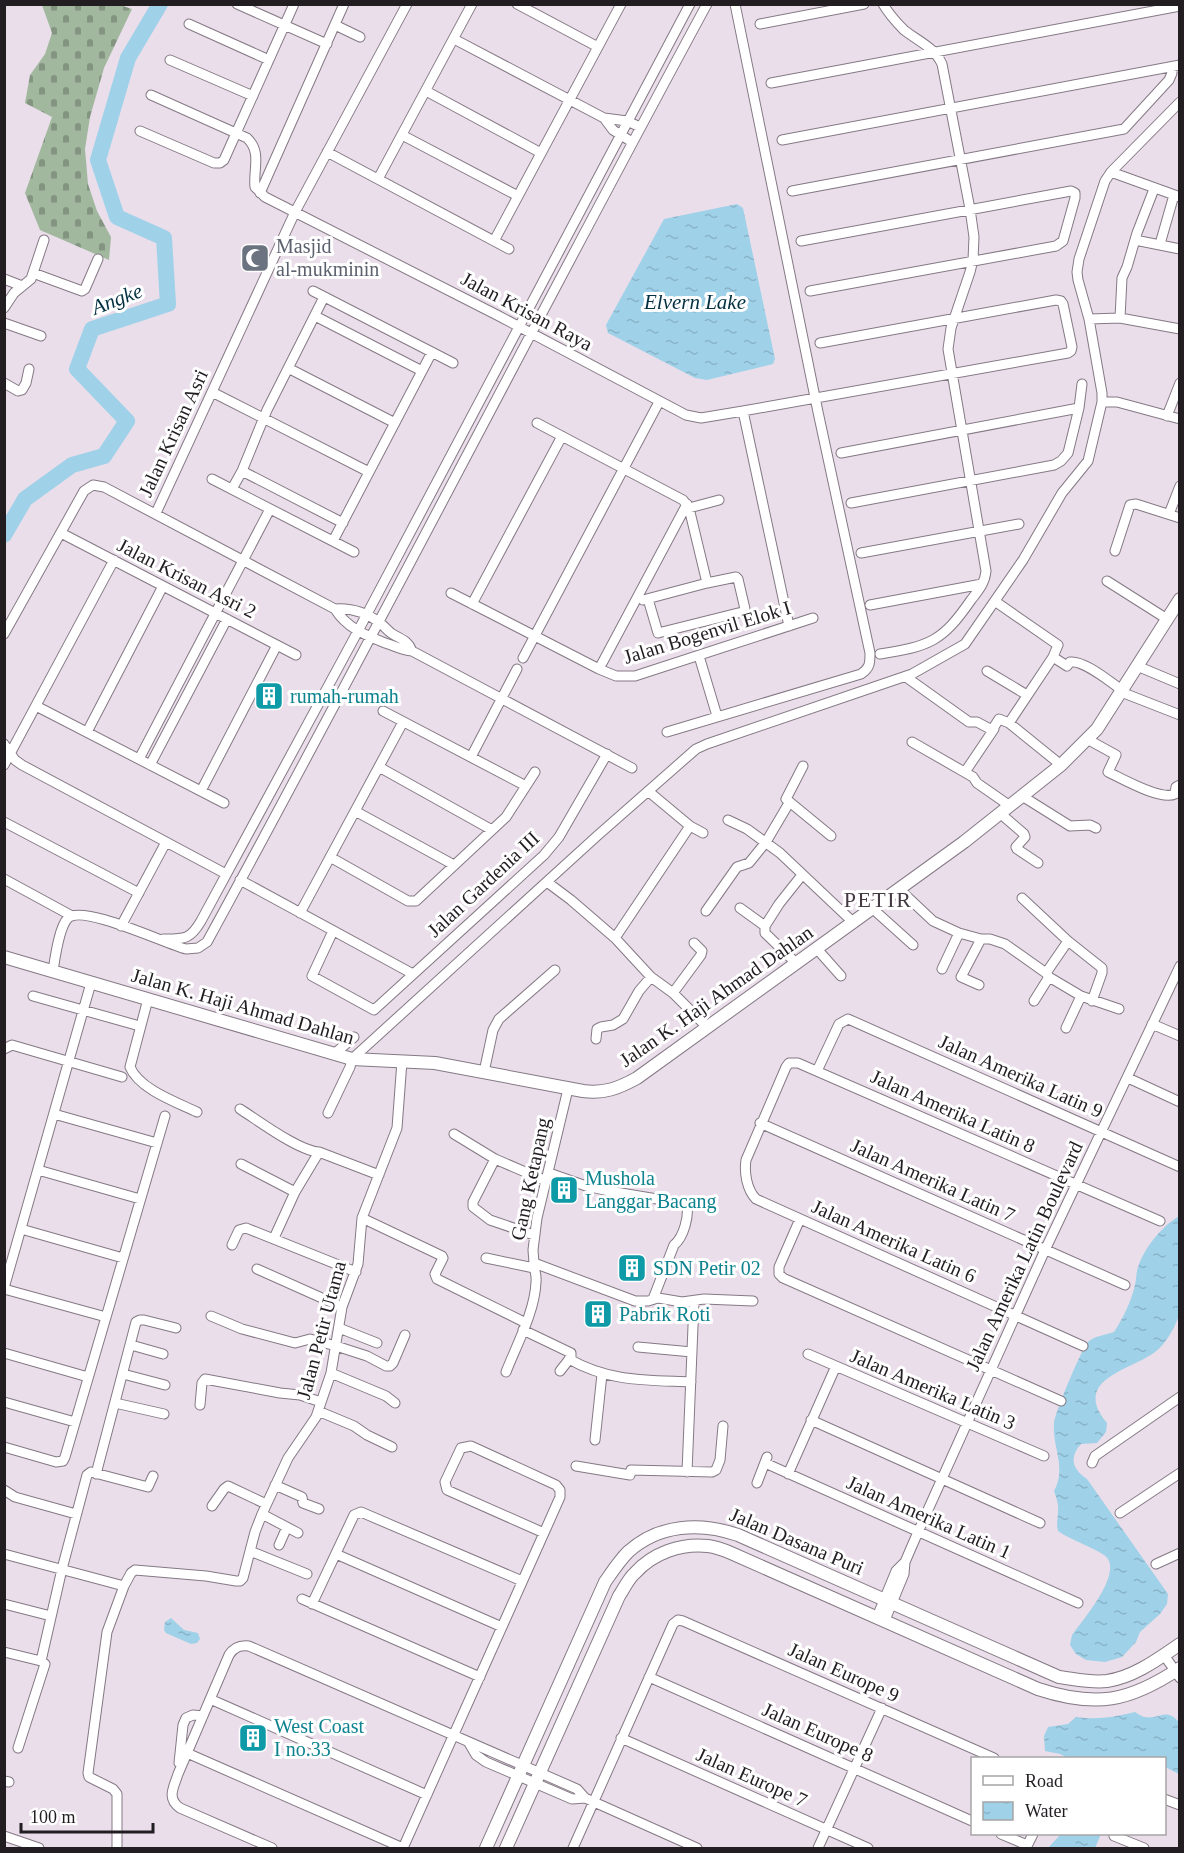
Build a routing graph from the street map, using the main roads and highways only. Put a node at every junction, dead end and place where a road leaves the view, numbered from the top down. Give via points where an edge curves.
1 (1178, 603) edge
2 (4, 957) edge
3 (1174, 1651) edge
4 (1178, 1672) edge
5 (486, 1848) edge
6 (506, 1848) edge

1 - 2 main road, Jalan K. Haji Ahmad Dahlan via 1097,729 1061,765 854,923 637,1078 611,1090 568,1089 435,1063 344,1057 90,988 52,971
3 - 5 main road, Jalan Dasana Puri via 1131,1674 1108,1681 1059,1677 722,1529 665,1530 629,1552 605,1582
4 - 6 main road, Jalan Dasana Puri via 1141,1691 1115,1698 1064,1698 731,1553 710,1546 686,1546 650,1558 633,1574 619,1596

